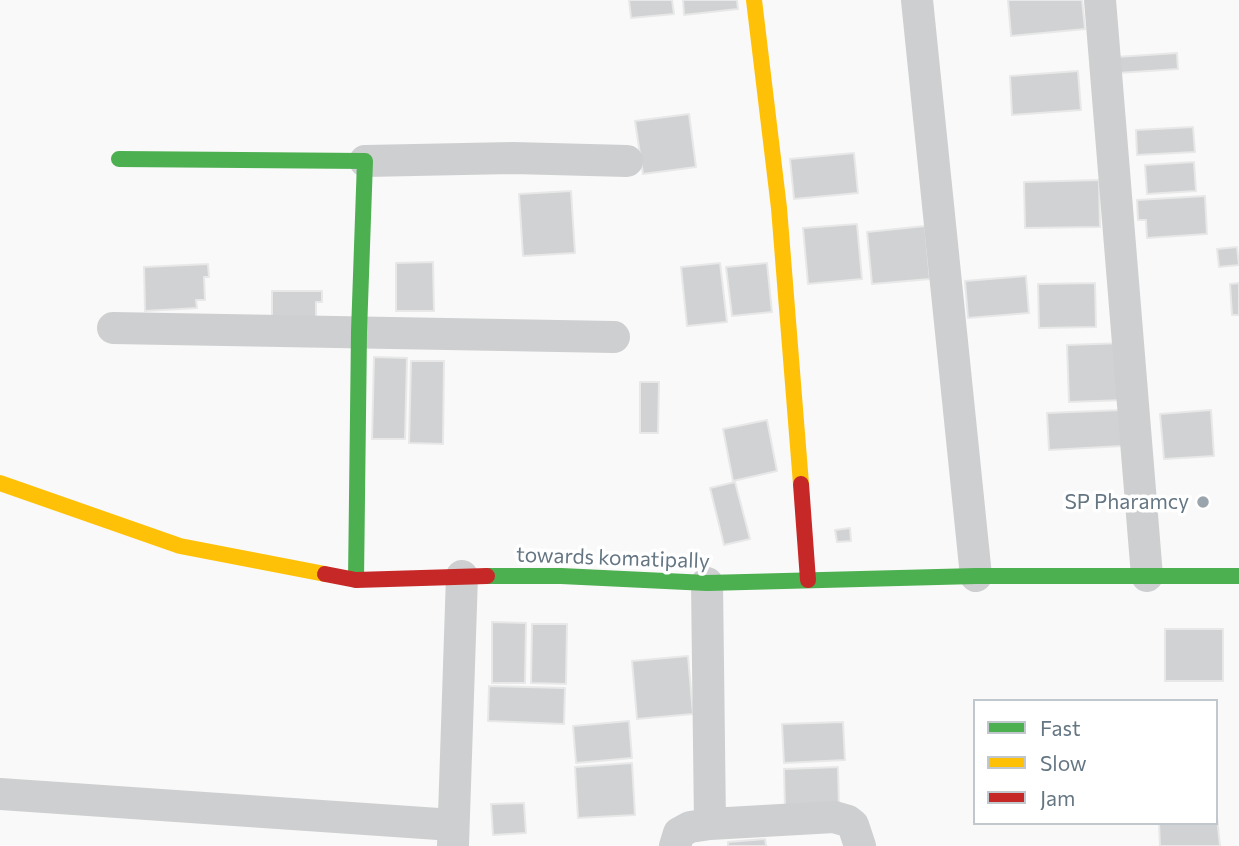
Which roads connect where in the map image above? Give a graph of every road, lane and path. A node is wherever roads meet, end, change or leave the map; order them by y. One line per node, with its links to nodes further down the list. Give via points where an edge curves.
1 (754, 0): 16 (street, via 779,208)
2 (917, 0): 12 (street)
3 (1100, 0): 13 (street)
4 (118, 159): 5 (street)
5 (365, 161): 6 (street); 8 (street)
6 (627, 161)
7 (113, 328): 8 (street)
8 (359, 332): 9 (street); 15 (street)
9 (614, 337)
10 (0, 483): 15 (street, towards komatipally, via 180,546)
11 (462, 576): 15 (street, towards komatipally); 17 (street, towards komatipally); 20 (street)
12 (976, 576): 13 (street, towards komatipally); 16 (street, towards komatipally)
13 (1147, 576): 14 (street, towards komatipally)
14 (1239, 576)
15 (356, 580)
16 (808, 580): 17 (street, towards komatipally)
17 (707, 583): 19 (street)
18 (0, 794): 20 (street)
19 (710, 824): 21 (street, via 679,833); 22 (street, via 834,817 853,825)
20 (453, 836)
21 (675, 846)
22 (860, 846)

